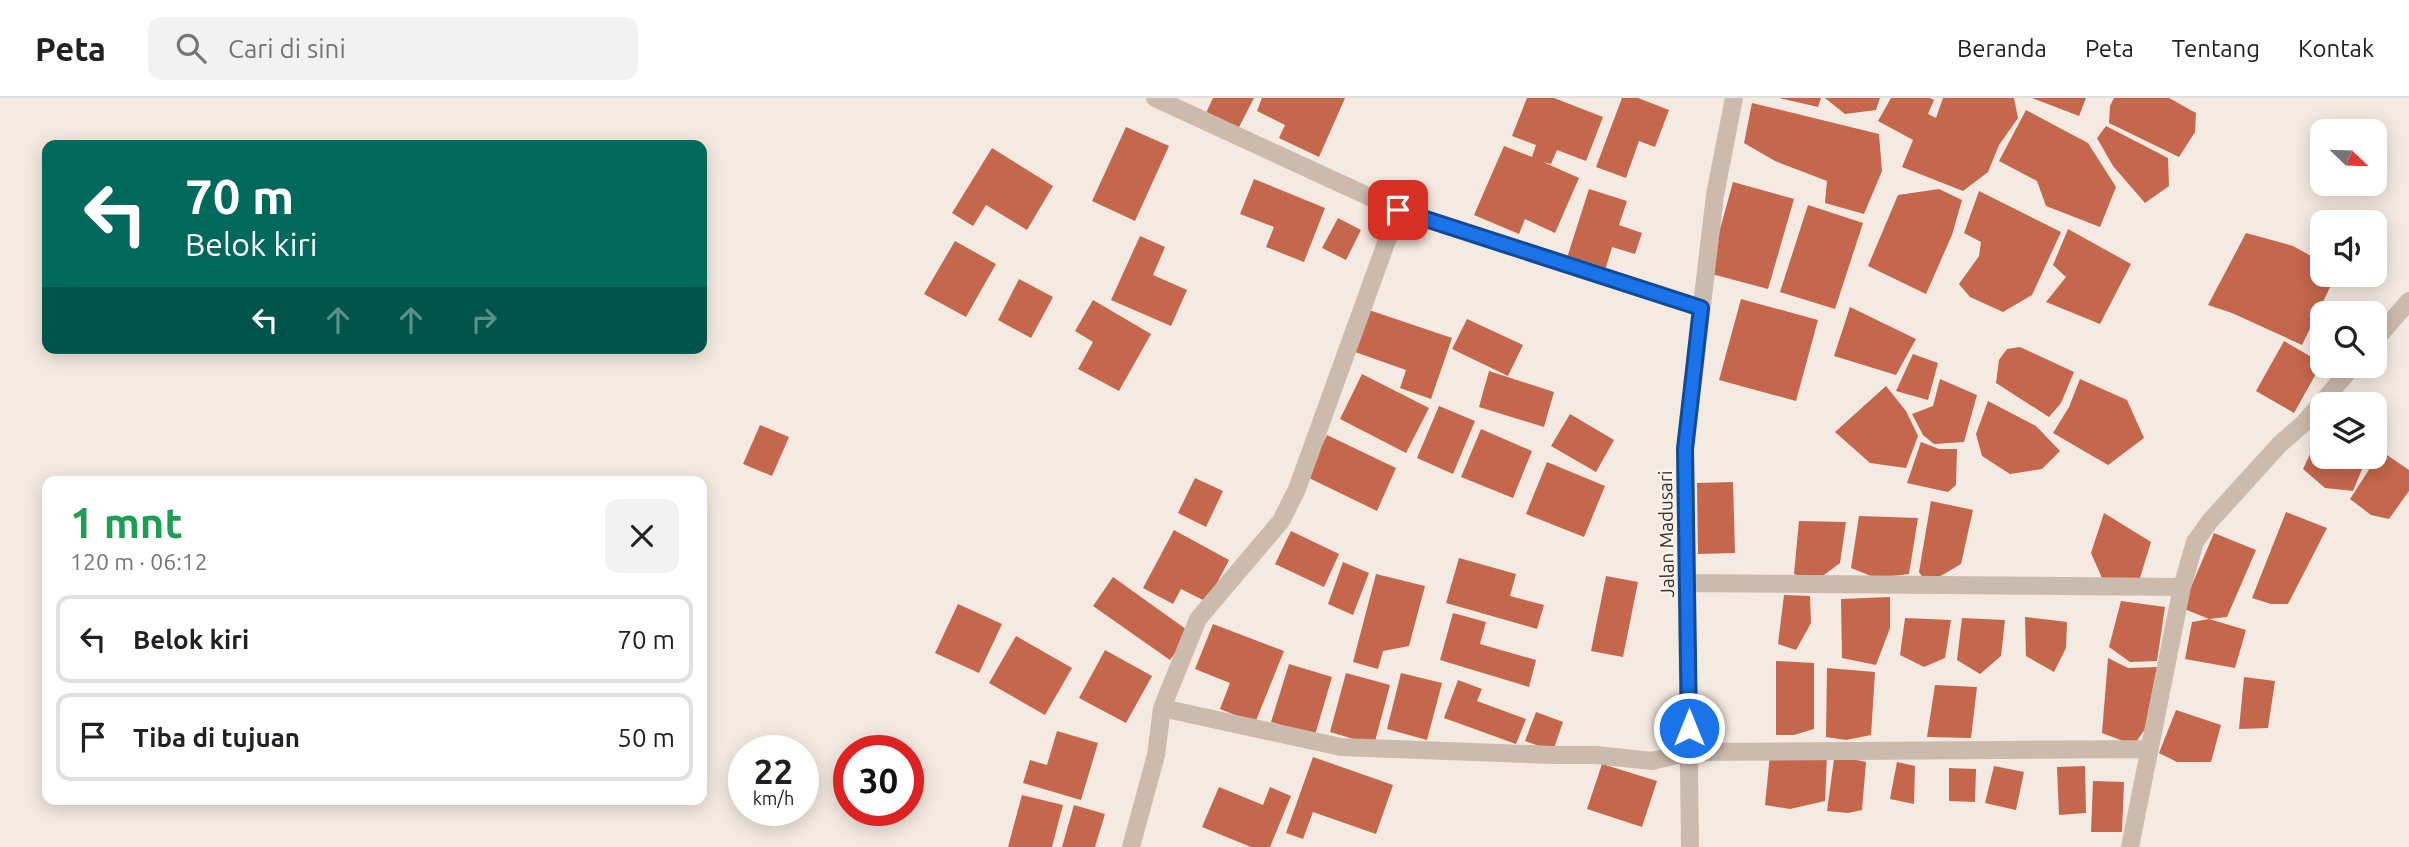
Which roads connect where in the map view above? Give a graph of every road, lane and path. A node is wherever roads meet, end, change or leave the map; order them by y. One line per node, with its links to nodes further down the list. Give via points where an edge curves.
1 (1157, 98): 3 (street)
2 (1734, 98): 5 (street, Jalan Madusari, via 1715,195)
3 (1398, 210): 5 (street); 10 (street, via 1297,489 1281,521 1198,619)
4 (2409, 301): 6 (street)
5 (1701, 308): 8 (street, Jalan Madusari, via 1685,449)
6 (2387, 327)
7 (2343, 378): 9 (street, via 2210,521 2195,542)
8 (1688, 583): 9 (street); 12 (street, Jalan Madusari)
9 (2182, 587): 11 (street)
10 (1162, 708): 12 (street, via 1354,748 1596,755 1652,761); 13 (street, via 1156,755)
11 (2148, 749): 12 (street); 15 (street)
12 (1689, 752): 14 (street, Jalan Madusari)
13 (1132, 847)
14 (1690, 847)
15 (2130, 847)

